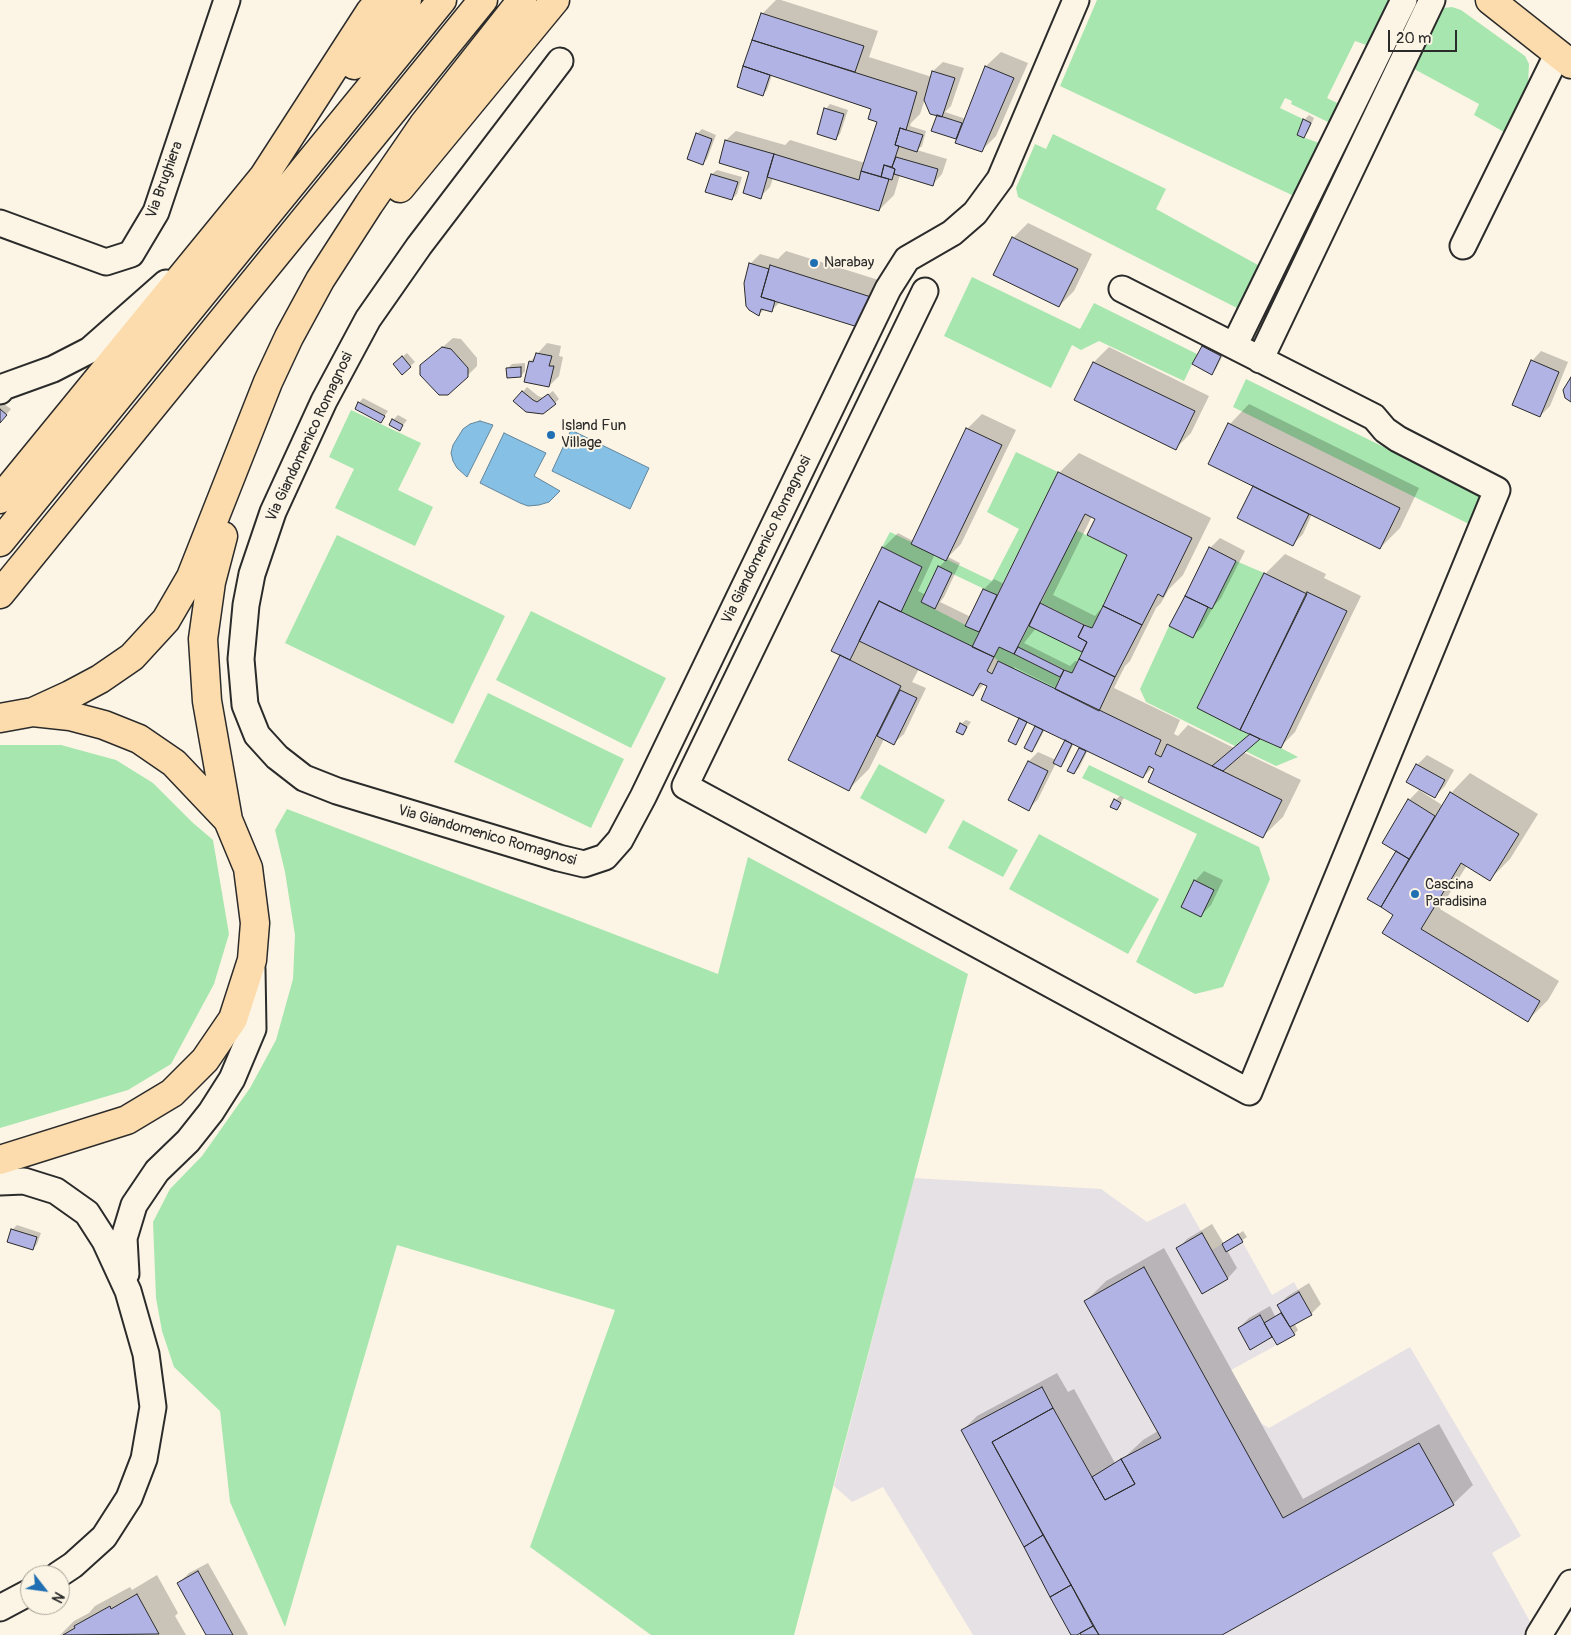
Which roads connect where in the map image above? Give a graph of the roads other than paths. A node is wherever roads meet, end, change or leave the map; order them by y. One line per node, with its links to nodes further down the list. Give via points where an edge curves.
1 (227, 0): 15 (street, Via Brughiera, via 156,212 131,254 106,262)
2 (380, 0): 14 (main road)
3 (407, 0): 14 (main road)
4 (442, 0): 26 (main road)
5 (483, 0): 27 (main road)
6 (522, 0): 18 (main road, via 424,124)
7 (555, 0): 18 (main road, via 363,233)
8 (1076, 0): 13 (street, Via Giandomenico Romagnosi, via 1000,179 964,223 946,238 907,259 888,289 643,797 620,840 605,857 584,864 304,778 277,757 257,735 245,705 241,659 252,574 273,512 324,400 368,319 402,270)
9 (1404, 0): 21 (street)
10 (1432, 0): 22 (street)
11 (1490, 0): 12 (main road)
12 (1564, 59): 16 (street)
13 (560, 61)
14 (264, 176): 17 (main road)
15 (0, 224)
16 (1463, 246)
17 (201, 251): 23 (street, via 90,350); 25 (main road)
18 (320, 280): 24 (main road, via 288,337)
19 (1122, 289): 21 (street)
20 (925, 291): 22 (street, via 685,786 1249,1092 1497,490 1398,439 1374,417)
21 (1234, 346): 22 (street)
22 (1260, 360)
23 (0, 391)
24 (252, 423): 28 (main road, via 191,577 166,620 132,657 70,695); 30 (main road, via 211,582 204,639 207,701)
25 (0, 499)
26 (0, 542)
27 (0, 594)
28 (33, 712): 29 (main road); 30 (main road, via 70,716 139,739 174,763)
29 (0, 718)
30 (228, 820): 31 (main road, via 248,868 255,922)
31 (252, 960): 32 (main road, via 233,1019 205,1060 172,1093 127,1120); 34 (street, via 253,1029 232,1079 211,1112 188,1142 157,1171 134,1206 124,1238)
32 (0, 1160)
33 (0, 1182): 34 (street, via 24,1181 56,1191 87,1213)
34 (128, 1291): 35 (street, via 146,1354 153,1407 144,1459 129,1498 104,1537)
35 (70, 1567)
36 (1571, 1583): 39 (street)
37 (20, 1597): 38 (street)
38 (0, 1608)
39 (1539, 1635)

